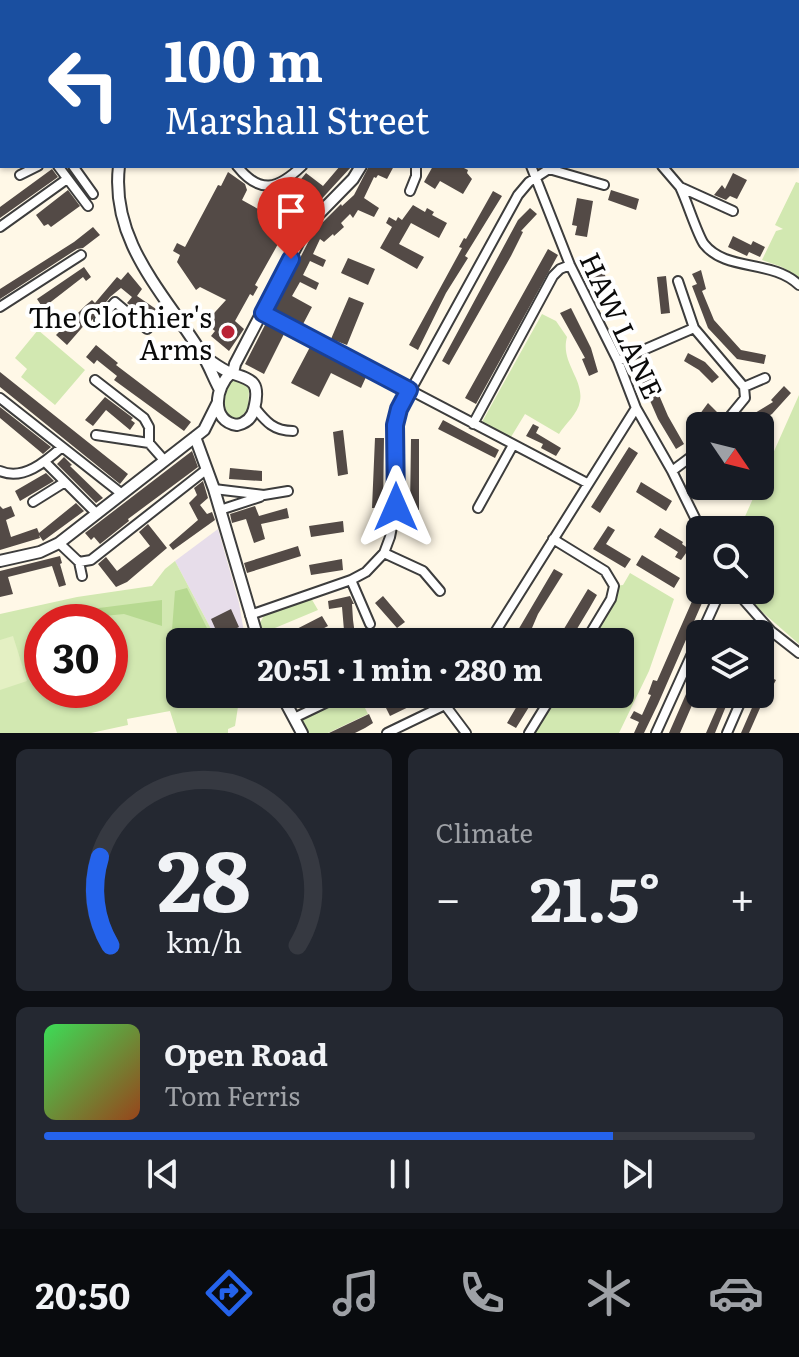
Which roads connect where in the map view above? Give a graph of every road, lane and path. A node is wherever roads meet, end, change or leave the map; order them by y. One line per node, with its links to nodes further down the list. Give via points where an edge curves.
1 (34, 168): 11 (street)
2 (59, 168): 13 (street)
3 (74, 168): 17 (street)
4 (119, 168): 25 (street, via 127,234)
5 (239, 168): 6 (street, via 254,182 270,187)
6 (300, 168)
7 (360, 168): 27 (street, via 307,226)
8 (416, 168): 16 (street)
9 (532, 168): 12 (street, HAW LANE)
10 (664, 168): 15 (street)
11 (20, 175)
12 (536, 177): 14 (street, via 549,169); 22 (street, HAW LANE); 37 (street, via 518,195)
13 (67, 179): 18 (street); 20 (street)
14 (604, 185)
15 (680, 187): 19 (street); 24 (street, via 706,247 728,260 780,271)
16 (410, 191)
17 (93, 194)
18 (88, 206)
19 (733, 211)
20 (0, 227)
21 (81, 255): 26 (street)
22 (570, 265): 31 (street, HAW LANE); 45 (street, via 553,276)
23 (678, 281): 29 (street)
24 (799, 285)
25 (169, 306): 28 (street, via 147,329 115,302); 30 (street)
26 (0, 307)
27 (263, 313): 32 (street); 37 (street)
28 (99, 320)
29 (694, 328): 31 (street); 35 (street)
30 (203, 355): 32 (street); 36 (street)
31 (618, 361): 41 (street, HAW LANE)
32 (232, 373): 36 (street); 40 (street, via 254,384)
33 (765, 378): 35 (street)
34 (95, 380): 49 (street, via 144,418)
35 (744, 387): 42 (street, via 745,398)
36 (219, 388): 39 (street)
37 (409, 390): 45 (street); 71 (street, via 396,417 396,507)
38 (0, 398): 51 (street)
39 (218, 402): 44 (street, via 223,419); 47 (street)
40 (255, 408): 43 (street); 44 (street, via 251,417)
41 (636, 408): 57 (street, HAW LANE); 59 (street)
42 (734, 412)
43 (267, 423): 44 (street); 46 (street)
44 (237, 424): 47 (street)
45 (473, 424): 50 (street)
46 (293, 431)
47 (199, 433): 52 (street); 55 (street)
48 (96, 435): 49 (street)
49 (149, 443): 52 (street)
50 (513, 445): 59 (street); 65 (street)
51 (62, 447): 54 (street); 62 (street)
52 (164, 460): 62 (street)
53 (686, 460): 57 (street)
54 (45, 462): 56 (street, via 18,474); 58 (street)
55 (207, 469): 60 (street); 73 (street, via 91,560)
56 (0, 471)
57 (672, 471): 68 (street, HAW LANE)
58 (65, 482): 64 (street); 67 (street)
59 (587, 483): 69 (street)
60 (214, 489): 63 (street); 66 (street)
61 (288, 491): 63 (street)
62 (122, 494): 67 (street)
63 (264, 495): 66 (street)
64 (33, 502)
65 (478, 508)
66 (220, 510): 78 (street)
67 (97, 514): 70 (street)
68 (694, 516)
69 (553, 539): 82 (street); 83 (street, via 613,580 614,593)
70 (59, 543): 72 (street); 73 (street)
71 (384, 553): 75 (street); 76 (street, via 423,571)
72 (0, 561)
73 (79, 562): 74 (street)
74 (82, 576)
75 (351, 580): 78 (street); 80 (street)
76 (440, 591)
77 (747, 604): 79 (street)
78 (250, 615): 81 (street)
79 (761, 620)
80 (370, 624)
81 (254, 628)
82 (498, 628)
83 (593, 628)
84 (774, 633): 85 (street)
85 (799, 653)
86 (686, 666): 98 (street)
87 (289, 708): 93 (street)
88 (315, 708): 93 (street)
89 (439, 708): 95 (street)
90 (447, 708): 96 (street)
91 (544, 708): 97 (street)
92 (738, 708): 99 (street)
93 (294, 718): 94 (street)
94 (302, 733)
95 (387, 733)
96 (466, 733)
97 (529, 733)
98 (656, 733)
99 (727, 733)

